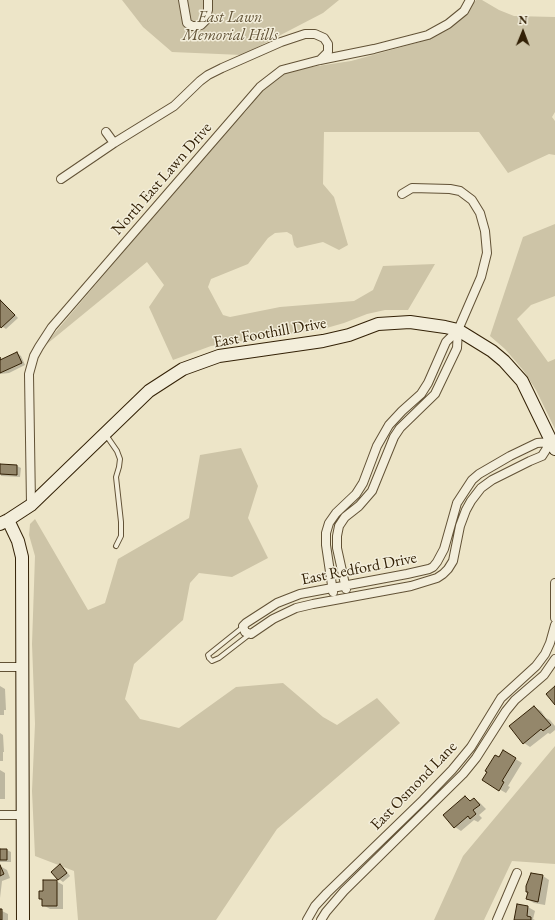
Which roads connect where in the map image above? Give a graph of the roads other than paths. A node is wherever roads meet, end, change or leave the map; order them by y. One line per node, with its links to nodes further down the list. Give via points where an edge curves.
1 (183, 0): 2 (street, via 187,23 192,26 201,25 205,21)
2 (208, 0)
3 (470, 0): 4 (street, North East Lawn Drive, via 464,11 428,35)
4 (320, 60): 6 (street, via 328,52 328,44 324,38 316,34 305,34 281,42 208,75 174,106); 12 (street, North East Lawn Drive, via 282,70 260,87 52,327 39,347 29,374)
5 (106, 132): 6 (street)
6 (114, 143): 7 (street)
7 (60, 179)
8 (402, 194): 9 (street, via 412,188 460,191 472,200 480,213 487,252 481,277)
9 (458, 330): 10 (street, East Foothill Drive, via 410,322 378,324 350,335 323,341 219,356 183,369 149,391); 11 (street, via 492,351 522,381); 16 (street, via 457,348 435,394 400,428 372,491 340,526 337,548); 17 (street, via 446,342 425,389 389,425 377,446 360,488 329,523 326,545)
10 (105, 433): 12 (street, East Foothill Drive); 14 (lane, via 120,459 116,477 122,522 121,536)
11 (553, 446): 16 (street, East Redford Drive, via 537,443 472,480 457,503 446,544 433,567); 18 (street, East Redford Drive, via 542,456 481,488 466,510 453,561 443,574 411,586)
12 (31, 505): 13 (street, East Foothill Drive)
13 (4, 522): 26 (street, via 18,541 22,558)
14 (116, 546)
15 (555, 583): 20 (street)
16 (345, 585): 17 (street, East Redford Drive); 18 (street)
17 (333, 588): 19 (street); 22 (street, East Redford Drive, via 300,594 277,603)
18 (348, 597): 19 (street, East Redford Drive)
19 (335, 599): 23 (street, East Redford Drive, via 296,608)
20 (555, 618)
21 (555, 625): 27 (street, East Osmond Lane, via 545,654 536,666 501,698)
22 (243, 626): 23 (street, via 245,632); 23 (lane, via 208,655 209,658 212,661 219,658)
23 (251, 634)
24 (555, 659): 28 (street, East Osmond Lane, via 544,675 506,711)
25 (0, 667): 26 (street)
26 (22, 667): 30 (street)
27 (489, 717): 28 (street); 33 (street, East Osmond Lane, via 471,747 452,770 327,893)
28 (498, 724): 34 (street, East Osmond Lane, via 463,774 344,892)
29 (0, 815): 30 (street)
30 (24, 815): 32 (street)
31 (517, 873): 35 (street)
32 (23, 920)
33 (307, 920)
34 (321, 920)
35 (497, 920)

